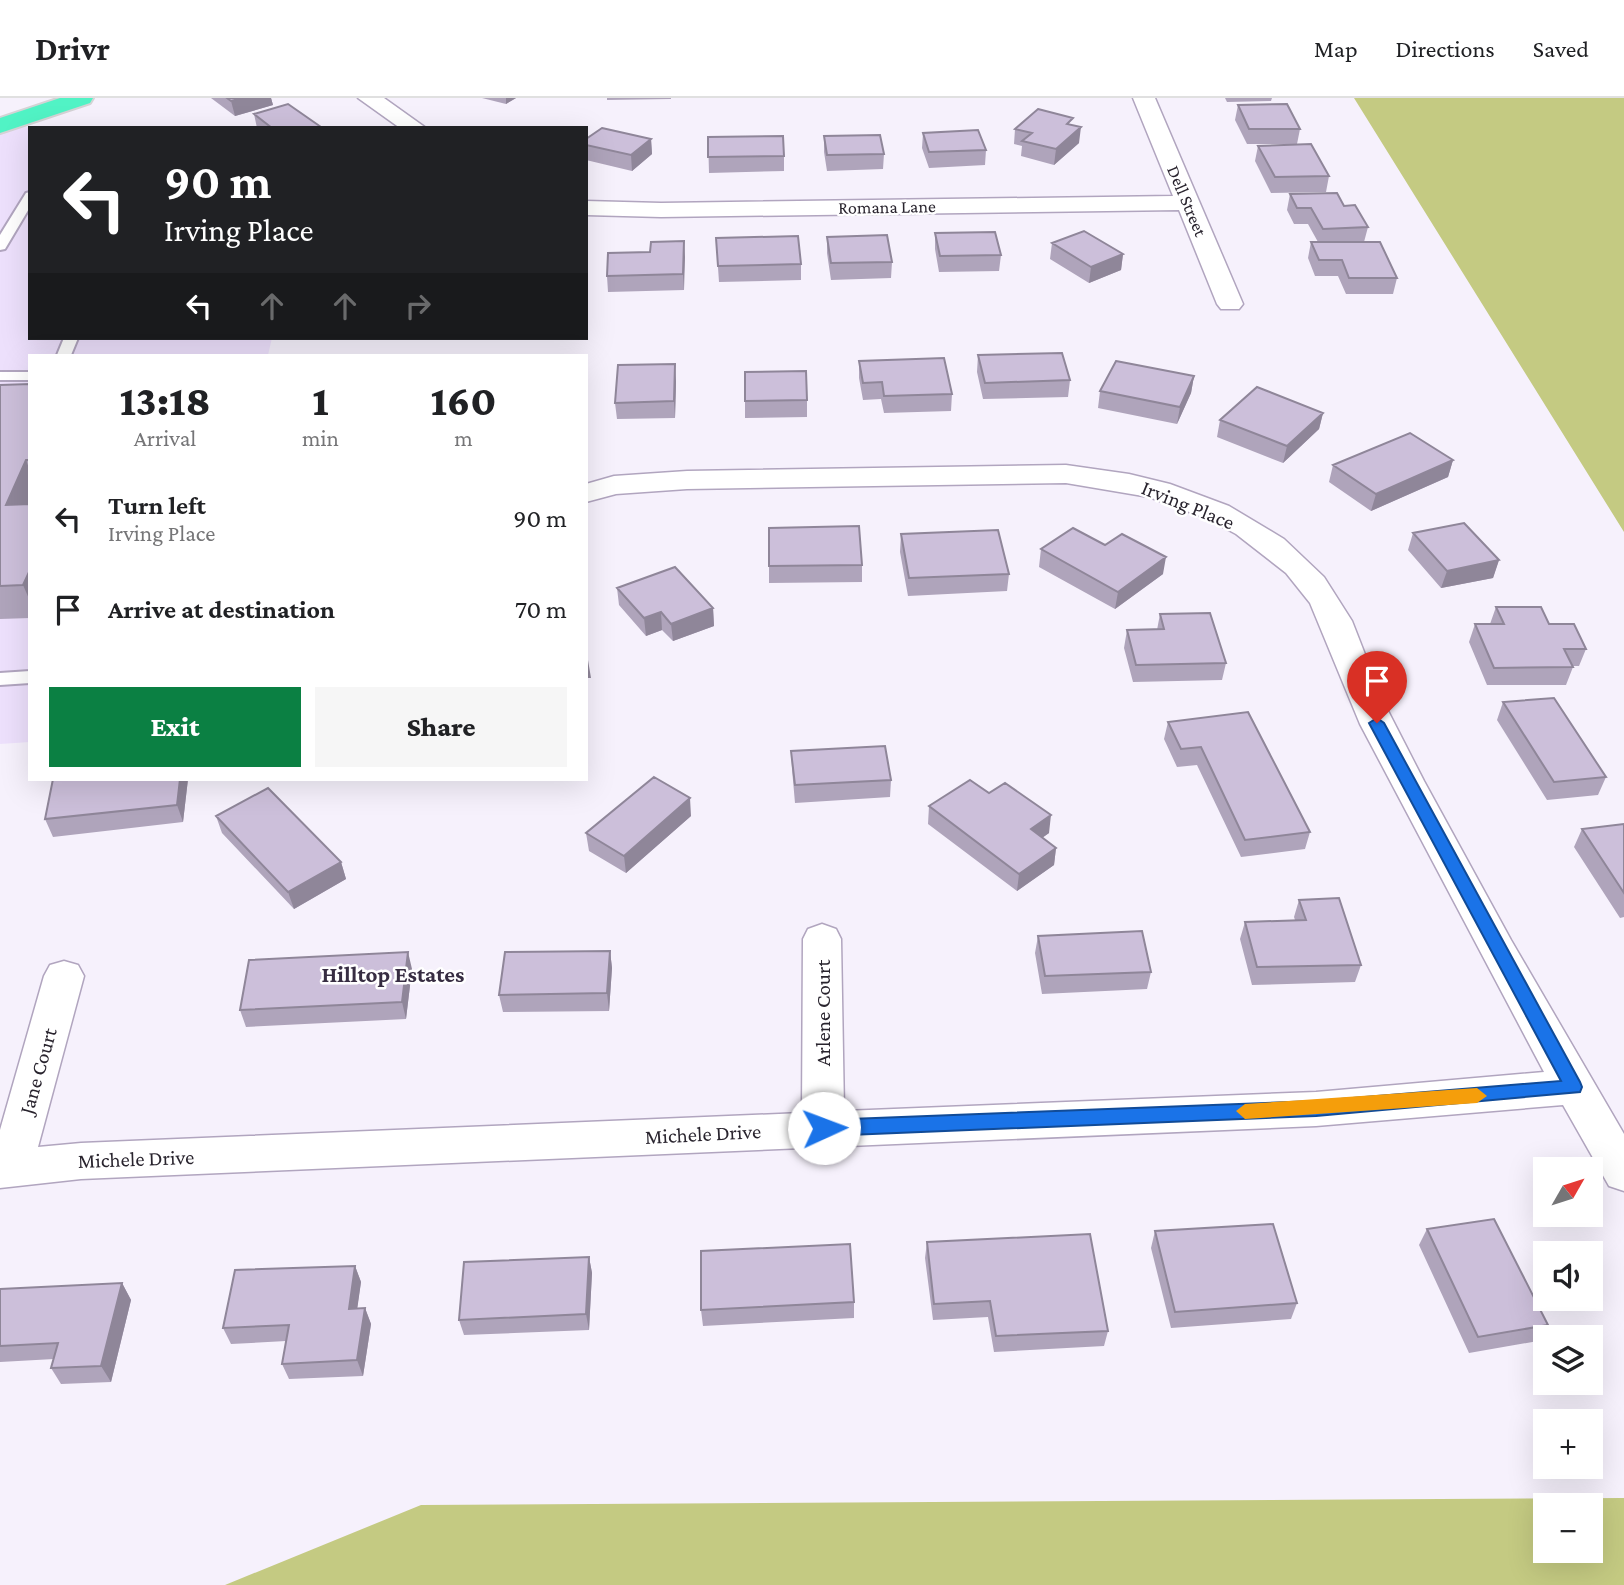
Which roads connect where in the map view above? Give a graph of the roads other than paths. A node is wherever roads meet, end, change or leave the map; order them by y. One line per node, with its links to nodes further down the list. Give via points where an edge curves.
1 (82, 98): 4 (highway)
2 (369, 98): 5 (street)
3 (1144, 98): 7 (street, Dell Street)
4 (0, 126)
5 (412, 126)
6 (28, 200): 9 (lane)
7 (1188, 203): 8 (street, Romana Lane, via 661,211); 10 (street, Dell Street)
8 (588, 208)
9 (0, 246)
10 (1230, 304)
11 (0, 376): 12 (lane)
12 (28, 376)
13 (588, 492): 18 (street, Irving Place, via 614,485 687,480 1066,474 1157,488 1248,529 1297,566 1320,589 1335,614 1369,709)
14 (28, 677): 15 (lane)
15 (0, 679)
16 (822, 939): 19 (street, Arlene Court)
17 (64, 976): 20 (street, Jane Court)
18 (1573, 1087): 19 (street, Michele Drive, via 1316,1109); 21 (street, Irving Place)
19 (824, 1128): 20 (street, Michele Drive)
20 (5, 1168)
21 (1624, 1173)

